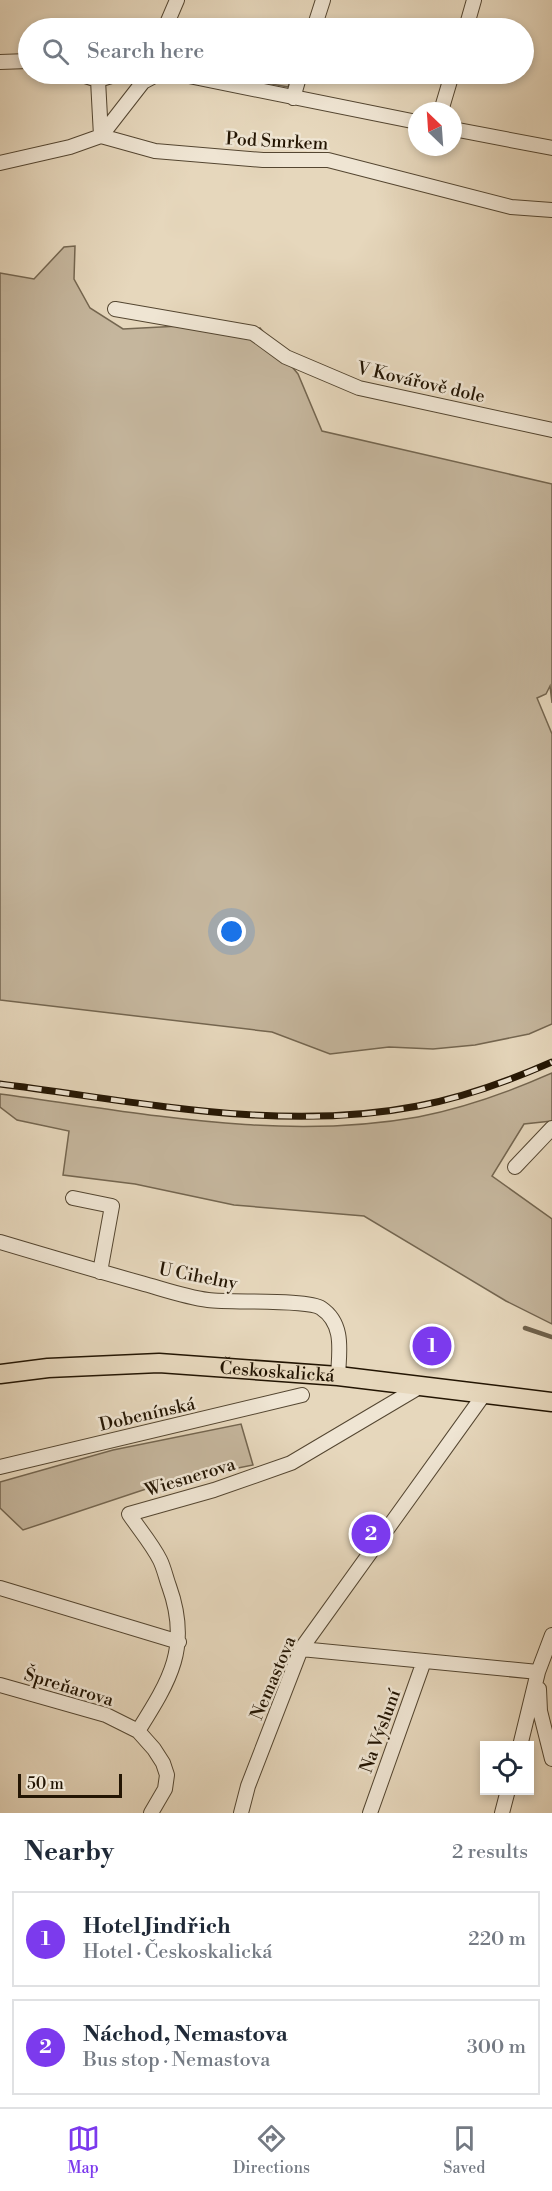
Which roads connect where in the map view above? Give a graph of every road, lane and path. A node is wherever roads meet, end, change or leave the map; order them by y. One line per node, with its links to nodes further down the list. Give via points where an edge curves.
1 (177, 0): 4 (street)
2 (323, 0): 5 (street)
3 (474, 0): 6 (street)
4 (169, 18)
5 (317, 18)
6 (469, 18)
7 (18, 61): 8 (street)
8 (0, 62)
9 (98, 84): 18 (street)
10 (141, 84): 18 (street)
11 (226, 84): 14 (street)
12 (297, 84): 14 (street)
13 (449, 84): 15 (street)
14 (293, 98): 16 (street)
15 (444, 102)
16 (408, 120)
17 (462, 131): 19 (street)
18 (101, 136): 20 (street); 21 (street, Pod Smrkem, via 155,151 263,160 328,160 511,207)
19 (552, 148)
20 (0, 163)
21 (552, 210)
22 (115, 309): 23 (street, V Kovářově dole, via 253,333 286,357 359,388)
23 (552, 430)
24 (552, 1128): 25 (street)
25 (515, 1167)
26 (73, 1198): 28 (street, via 112,1206)
27 (0, 1242): 28 (street, U Cihelny)
28 (100, 1272): 30 (street, U Cihelny, via 205,1300 320,1307 339,1334)
29 (0, 1374): 30 (main road, Českoskalická, via 159,1364)
30 (338, 1376): 31 (main road, Českoskalická)
31 (421, 1386): 32 (main road, Českoskalická); 38 (street, Wiesnerova, via 291,1463 129,1514 160,1560 176,1604)
32 (485, 1393): 34 (main road, Českoskalická); 39 (street, Nemastova)
33 (302, 1395): 35 (street, Dobenínská)
34 (552, 1402)
35 (0, 1467)
36 (0, 1588): 38 (street)
37 (552, 1635): 41 (street)
38 (179, 1642): 43 (street, via 163,1692)
39 (302, 1649): 40 (street); 48 (street, Nemastova)
40 (424, 1661): 41 (street); 49 (street, Na Výsluní)
41 (538, 1672): 44 (street); 45 (street, via 540,1712)
42 (0, 1685): 43 (street, Špreňarova, via 106,1715)
43 (138, 1731): 47 (street, Špreňarova, via 154,1749 167,1775 165,1789)
44 (520, 1741)
45 (552, 1759)
46 (507, 1795): 50 (street)
47 (151, 1813)
48 (241, 1813)
49 (370, 1813)
50 (502, 1813)

